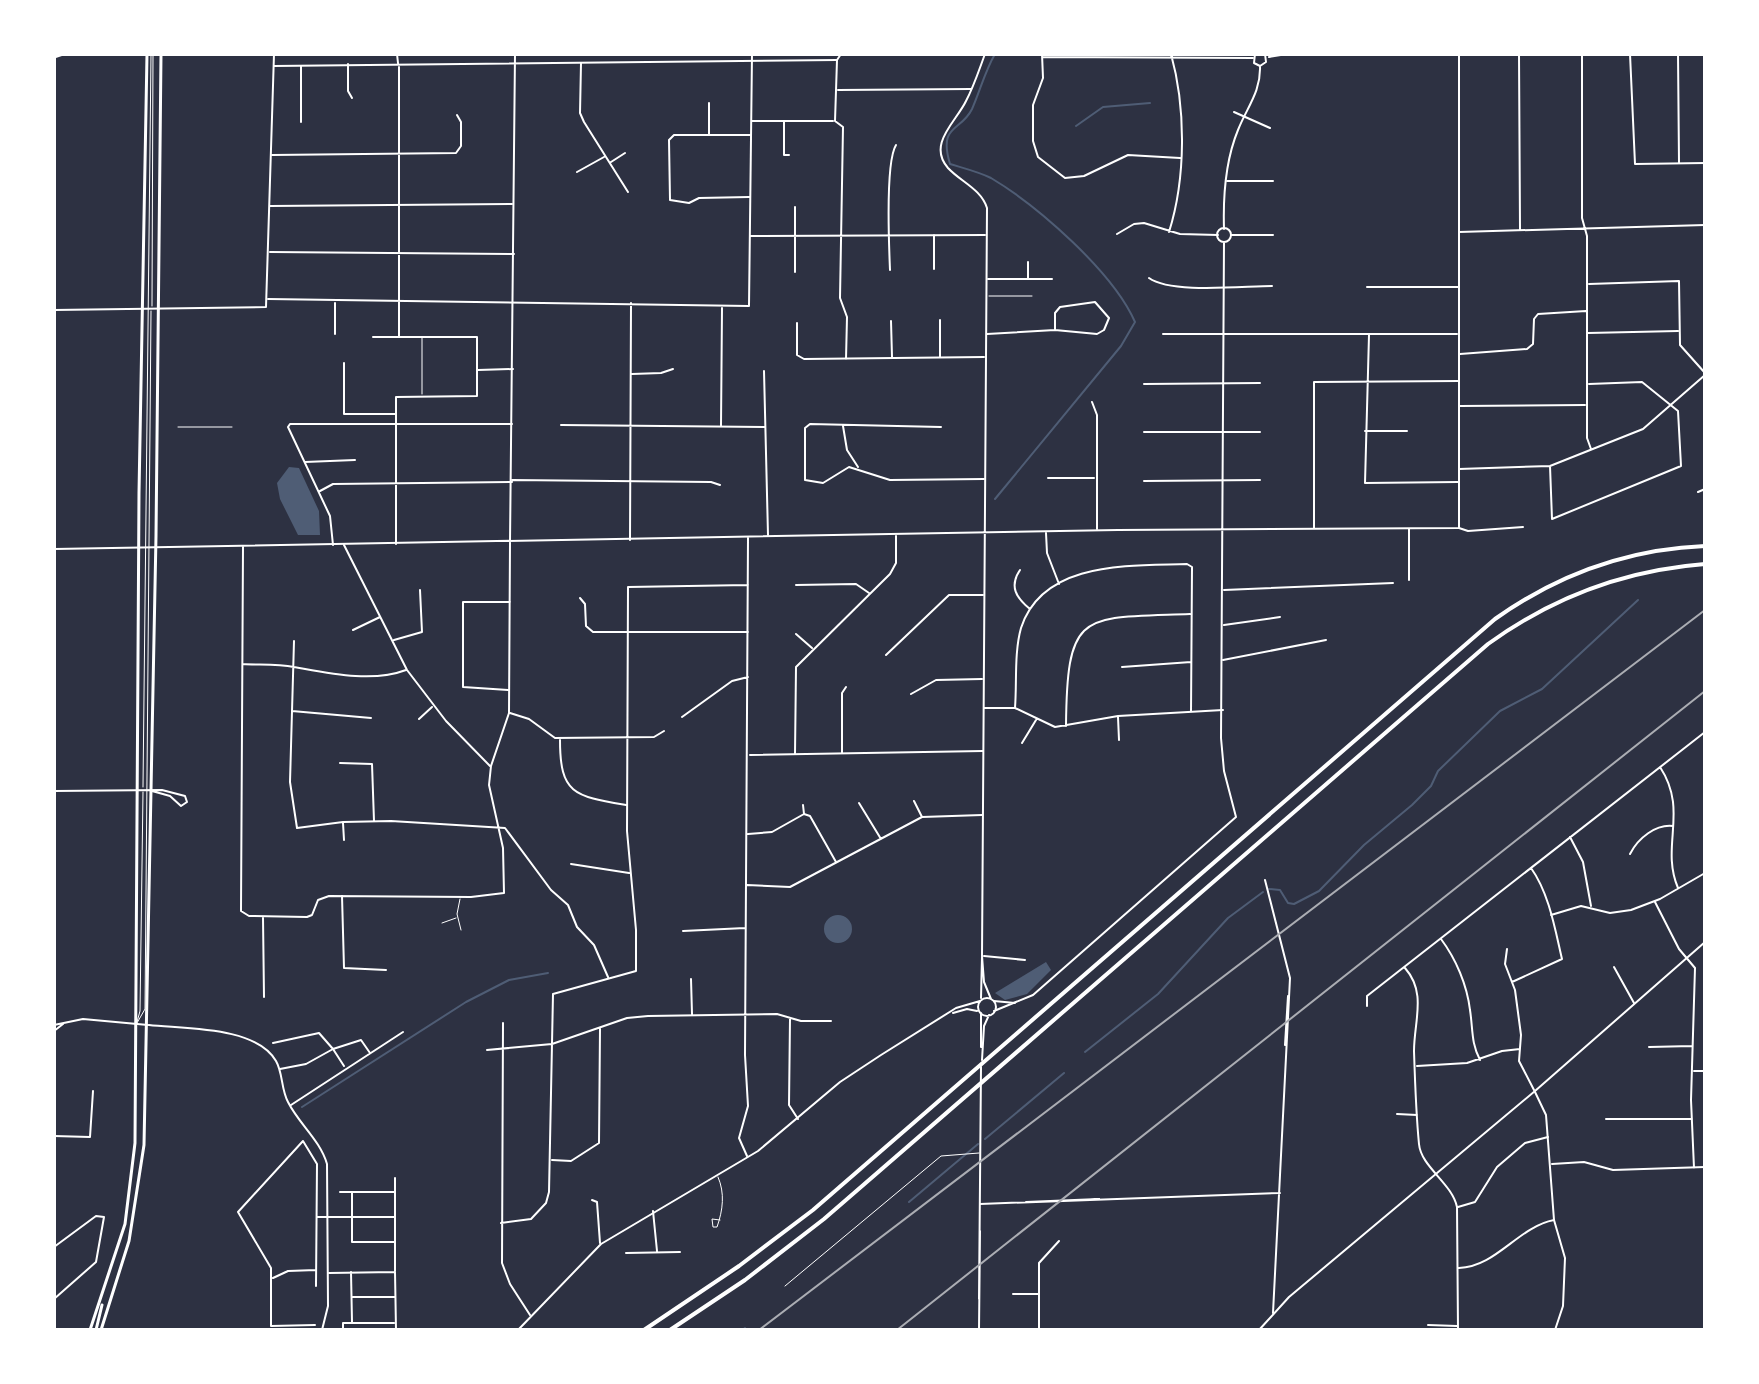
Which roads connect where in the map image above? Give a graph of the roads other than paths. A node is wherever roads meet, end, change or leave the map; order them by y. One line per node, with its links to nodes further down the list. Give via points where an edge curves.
1 (63, 54): 21 (main road)
2 (150, 54): 106 (main road); 108 (lane)
3 (161, 54): 109 (main road)
4 (274, 54): 30 (street)
5 (397, 54): 28 (street)
6 (515, 54): 26 (street)
7 (752, 54): 24 (street)
8 (796, 54): 22 (street)
9 (841, 54): 23 (street)
10 (985, 54): 32 (street)
11 (1287, 54): 20 (street)
12 (1459, 54): 70 (street)
13 (1519, 54): 68 (street)
14 (1582, 54): 67 (street)
15 (1630, 54): 54 (street, via 1635,164)
16 (1678, 54): 54 (street)
17 (1172, 55): 18 (street); 19 (street); 52 (street, via 1180,97)
18 (1042, 56): 52 (street, via 1033,141 1038,157 1065,178 1084,176 1128,155)
19 (1254, 56): 31 (street)
20 (1266, 56): 31 (street)
21 (54, 57)
22 (796, 60): 23 (street); 24 (street)
23 (837, 60): 33 (street)
24 (752, 61): 25 (street); 42 (street)
25 (581, 62): 26 (street); 51 (street, via 580,113)
26 (515, 63): 28 (street); 61 (street)
27 (348, 64): 28 (street); 29 (street); 34 (street)
28 (398, 64): 47 (street)
29 (301, 65): 30 (street); 41 (street)
30 (274, 66): 49 (street)
31 (1260, 66): 38 (street)
32 (972, 89): 33 (street); 76 (street, via 944,136 940,153 948,168 985,202)
33 (837, 90): 40 (street)
34 (352, 98)
35 (709, 103): 45 (street)
36 (1234, 112): 38 (street)
37 (457, 115): 47 (street, via 459,151)
38 (1245, 117): 43 (street); 57 (street)
39 (784, 121): 40 (street); 42 (street); 50 (street, via 784,155)
40 (835, 121): 73 (street, via 843,127)
41 (301, 122)
42 (751, 122): 44 (street)
43 (1270, 128)
44 (750, 135): 45 (street); 60 (street)
45 (709, 136): 60 (street, via 670,137 670,200)
46 (896, 145): 74 (street)
47 (399, 153): 49 (street); 62 (street)
48 (625, 153): 53 (street)
49 (272, 155): 63 (street)
50 (789, 155)
51 (604, 156): 53 (street); 56 (street)
52 (1180, 158): 69 (street)
53 (610, 162): 59 (street)
54 (1679, 163): 55 (street)
55 (1705, 163)
56 (577, 172)
57 (1227, 181): 58 (street); 66 (street)
58 (1273, 181)
59 (628, 192)
60 (750, 197): 80 (street)
61 (514, 204): 62 (street); 84 (street)
62 (399, 205): 63 (street); 83 (street)
63 (269, 206): 82 (street)
64 (795, 207): 72 (street)
65 (1705, 225): 67 (street)
66 (1224, 229): 77 (street); 78 (street)
67 (1584, 229): 68 (street); 93 (street)
68 (1520, 231): 70 (street)
69 (1169, 232): 71 (street, via 1144,223); 77 (street)
70 (1459, 232): 97 (street)
71 (1117, 234)
72 (795, 235): 73 (street); 80 (street); 88 (street)
73 (839, 235): 74 (street); 130 (street)
74 (889, 235): 75 (street); 87 (street)
75 (934, 235): 76 (street); 86 (street)
76 (987, 235): 90 (street)
77 (1218, 235): 81 (street)
78 (1231, 235): 79 (street); 81 (street)
79 (1273, 235)
80 (750, 236): 105 (street, via 749,306)
81 (1224, 242): 94 (street)
82 (268, 252): 83 (street); 100 (street)
83 (398, 253): 84 (street); 102 (street)
84 (514, 254): 104 (street)
85 (1028, 262): 91 (street)
86 (934, 269)
87 (890, 270)
88 (795, 272)
89 (1149, 278): 94 (street, via 1156,284)
90 (986, 279): 91 (street); 98 (street)
91 (1028, 279): 92 (street)
92 (1052, 279)
93 (1588, 284): 110 (street); 115 (street, via 1676,282)
94 (1225, 286): 95 (street); 121 (street)
95 (1272, 286)
96 (1367, 287): 97 (street)
97 (1459, 287): 120 (street)
98 (986, 296): 99 (lane); 118 (street)
99 (1032, 296)
100 (268, 299): 101 (street); 109 (street, via 266,307)
101 (335, 300): 102 (street); 117 (street)
102 (399, 301): 104 (street); 124 (street)
103 (631, 303): 104 (street); 105 (street); 136 (street)
104 (513, 304): 132 (street)
105 (722, 306): 157 (street)
106 (143, 309): 107 (street); 108 (street); 203 (main road)
107 (54, 310)
108 (150, 310): 109 (street); 204 (lane); 204 (lane)
109 (158, 310): 205 (main road)
110 (1587, 311): 116 (street); 126 (street, via 1536,315 1531,347)
111 (940, 320): 129 (street)
112 (891, 321): 128 (street)
113 (797, 323): 130 (street, via 799,356)
114 (1055, 330): 114 (street, via 1057,309 1095,302 1109,318 1097,334); 118 (street)
115 (1679, 331): 116 (street); 137 (street, via 1680,347)
116 (1588, 333): 143 (street)
117 (335, 334)
118 (986, 334): 127 (street)
119 (1163, 334): 121 (street)
120 (1460, 334): 122 (street); 126 (street)
121 (1222, 335): 122 (street); 140 (street)
122 (1369, 335): 138 (street)
123 (373, 337): 124 (street)
124 (399, 337): 125 (street)
125 (422, 338): 134 (street, via 477,337); 144 (lane)
126 (1460, 354): 139 (street)
127 (986, 357): 129 (street); 174 (street)
128 (892, 358): 129 (street); 130 (street)
129 (940, 358)
130 (846, 359)
131 (344, 363): 149 (street, via 344,414)
132 (513, 369): 134 (street); 150 (street)
133 (673, 369): 136 (street)
134 (477, 370): 144 (street, via 477,396)
135 (764, 371): 158 (street)
136 (631, 374): 153 (street)
137 (1705, 374): 148 (street)
138 (1369, 381): 139 (street); 160 (street); 186 (street, via 1314,382)
139 (1460, 381): 147 (street)
140 (1222, 383): 141 (street); 142 (street); 163 (street)
141 (1260, 383)
142 (1144, 384)
143 (1587, 384): 146 (street); 148 (street, via 1642,382)
144 (422, 396): 149 (street, via 396,397)
145 (1092, 402): 172 (street, via 1097,415)
146 (1586, 405): 147 (street); 165 (street)
147 (1460, 406): 170 (street)
148 (1669, 407): 165 (street, via 1643,429); 168 (street, via 1681,417 1678,468 1552,519)
149 (396, 414): 152 (street)
150 (512, 424): 152 (street); 176 (street)
151 (561, 425): 153 (street)
152 (396, 426): 167 (street, via 288,427); 180 (street)
153 (631, 426): 157 (street); 173 (street)
154 (843, 426): 159 (street); 169 (street, via 847,450); 169 (street, via 805,428 806,481 823,483 840,470)
155 (178, 427): 156 (lane)
156 (232, 427)
157 (721, 427): 158 (street)
158 (765, 427): 194 (street)
159 (941, 427)
160 (1365, 431): 161 (street); 179 (street, via 1365,483)
161 (1407, 431)
162 (1144, 432): 163 (street)
163 (1222, 432): 164 (street); 178 (street)
164 (1260, 432)
165 (1591, 449): 168 (street)
166 (355, 460): 167 (street)
167 (304, 462): 183 (street)
168 (1550, 466): 170 (street)
169 (858, 468): 174 (street, via 890,480)
170 (1459, 469): 179 (street)
171 (1048, 478): 172 (street)
172 (1097, 478): 190 (street)
173 (630, 479): 176 (street); 181 (street); 196 (street)
174 (984, 479): 191 (street)
175 (1260, 480): 178 (street)
176 (512, 481): 180 (street); 197 (street)
177 (1144, 481): 178 (street)
178 (1222, 481): 189 (street)
179 (1459, 482): 188 (street)
180 (396, 485): 183 (street, via 333,484); 198 (street)
181 (720, 485)
182 (1705, 489): 184 (street)
183 (319, 491): 199 (street, via 330,516)
184 (1698, 492)
185 (1523, 527): 188 (street)
186 (1314, 528): 187 (street); 189 (street)
187 (1409, 528): 188 (street); 209 (street)
188 (1459, 528)
189 (1222, 529): 190 (street); 215 (street)
190 (1097, 530): 192 (street)
191 (985, 533): 192 (street); 193 (street); 217 (street)
192 (1046, 533): 213 (street)
193 (896, 534): 194 (street); 216 (street, via 896,563)
194 (768, 536): 195 (street)
195 (748, 537): 196 (street); 211 (street)
196 (630, 540): 197 (street)
197 (510, 543): 198 (street); 219 (street)
198 (396, 544): 200 (street)
199 (333, 545): 200 (street); 202 (street)
200 (344, 545): 222 (street)
201 (1705, 546): 427 (highway, via 1648,552 1599,565 1548,586 1495,619 797,1223)
202 (243, 547): 205 (street); 236 (street)
203 (140, 548): 204 (street); 206 (street); 272 (main road)
204 (148, 548): 205 (street); 272 (lane); 272 (lane)
205 (156, 548): 272 (main road)
206 (54, 549)
207 (1705, 564): 428 (highway, via 1650,571 1592,588 1497,638 796,1241)
208 (1020, 570): 220 (street, via 1015,593)
209 (1409, 580)
210 (1393, 583): 215 (street)
211 (748, 585): 226 (street, via 628,587); 227 (street)
212 (796, 585): 216 (street, via 856,584)
213 (1059, 585): 220 (street); 221 (street, via 1101,567 1187,564 1192,567)
214 (420, 590): 231 (street, via 422,632)
215 (1224, 590): 224 (street)
216 (870, 594): 232 (street)
217 (985, 595): 233 (street, via 949,595); 241 (street)
218 (580, 598): 226 (street, via 588,629)
219 (511, 602): 243 (street); 243 (street, via 463,602 464,688)
220 (1031, 609): 246 (street, via 1020,636)
221 (1191, 614): 235 (street); 257 (street, via 1105,619 1085,629 1068,660)
222 (381, 617): 225 (street); 231 (street)
223 (1280, 617): 224 (street)
224 (1224, 625): 234 (street)
225 (353, 630)
226 (628, 632): 227 (street); 260 (street)
227 (748, 632): 240 (street)
228 (796, 634): 232 (street)
229 (1326, 640): 234 (street)
230 (294, 641): 237 (street)
231 (393, 641): 239 (street)
232 (813, 649): 266 (street, via 796,667)
233 (886, 655)
234 (1223, 660): 248 (street)
235 (1191, 662): 238 (street); 250 (street)
236 (243, 664): 237 (street); 302 (street, via 241,911)
237 (292, 667): 239 (street, via 349,674); 249 (street)
238 (1122, 667)
239 (407, 670): 245 (street)
240 (748, 677): 253 (street, via 732,681); 267 (street)
241 (983, 679): 244 (street, via 936,680); 247 (street)
242 (846, 687): 265 (street)
243 (509, 690): 251 (street)
244 (911, 694)
245 (433, 706): 255 (street); 269 (street)
246 (1015, 708): 247 (street); 256 (street)
247 (983, 709): 264 (street)
248 (1223, 710): 250 (street); 323 (street, via 1222,758 1236,817 1033,995)
249 (291, 711): 254 (street); 281 (street, via 290,782 297,828)
250 (1191, 712): 252 (street)
251 (509, 713): 261 (street); 269 (street)
252 (1118, 716): 257 (street); 262 (street)
253 (682, 717)
254 (371, 718)
255 (419, 719)
256 (1036, 719): 257 (street); 263 (street)
257 (1066, 727)
258 (664, 731): 260 (street, via 654,737)
259 (1705, 732): 270 (street)
260 (627, 737): 261 (street); 275 (street)
261 (560, 738): 275 (street, via 561,776 568,786)
262 (1119, 740)
263 (1022, 743)
264 (983, 751): 265 (street); 278 (street)
265 (842, 753): 266 (street)
266 (795, 754): 267 (street)
267 (749, 755): 284 (street)
268 (340, 763): 280 (street, via 372,764)
269 (491, 766): 282 (street)
270 (1660, 767): 283 (street, via 1673,790); 285 (street)
271 (54, 791): 272 (street)
272 (145, 791): 272 (street, via 170,796 181,806 187,802 171,791); 336 (main road); 336 (lane, via 145,1013); 338 (main road)
273 (914, 801): 279 (street)
274 (859, 803): 286 (street)
275 (628, 805): 292 (street)
276 (803, 805): 277 (street)
277 (804, 814): 284 (street, via 772,832); 289 (street)
278 (983, 815): 279 (street); 311 (street)
279 (922, 817): 286 (street)
280 (374, 821): 281 (street); 282 (street)
281 (343, 822): 287 (street)
282 (497, 825): 298 (street, via 504,893); 317 (street, via 568,905)
283 (1674, 827): 288 (street, via 1658,828); 296 (street, via 1673,873)
284 (747, 834): 295 (street)
285 (1569, 836): 291 (street); 300 (street, via 1583,862)
286 (881, 839): 289 (street)
287 (344, 840)
288 (1630, 854)
289 (837, 863): 295 (street, via 790,887)
290 (571, 864): 292 (street)
291 (1531, 867): 301 (street); 308 (street)
292 (631, 873): 317 (street, via 636,971)
293 (1705, 873): 296 (street)
294 (1265, 880): 380 (street, via 1285,950 1289,992)
295 (746, 885): 305 (street)
296 (1679, 889): 299 (street)
297 (342, 896): 298 (street); 302 (street, via 321,898 310,917); 316 (street, via 344,966 349,971)
298 (460, 896): 303 (lane)
299 (1655, 902): 300 (street, via 1610,913); 312 (street)
300 (1591, 907): 301 (street)
301 (1551, 915): 319 (street, via 1562,959)
302 (263, 917): 320 (street)
303 (458, 917): 304 (lane); 306 (lane)
304 (442, 923)
305 (746, 928): 307 (street); 328 (street)
306 (461, 930)
307 (683, 931)
308 (1440, 938): 314 (street); 352 (street, via 1469,999 1472,1041)
309 (1705, 942): 312 (street)
310 (1507, 949): 319 (street, via 1505,964)
311 (982, 956): 313 (street); 321 (street); 322 (street)
312 (1687, 958): 324 (street); 344 (street, via 1696,980)
313 (1025, 960)
314 (1404, 967): 325 (street, via 1367,996); 353 (street, via 1419,999)
315 (1614, 967): 324 (street)
316 (386, 970)
317 (608, 978): 343 (street, via 553,994)
318 (691, 979): 330 (street)
319 (1512, 982): 348 (street)
320 (264, 997)
321 (992, 1000): 322 (street); 323 (street); 326 (street)
322 (980, 1001): 327 (street); 329 (street)
323 (1016, 1003): 326 (street)
324 (1634, 1004): 359 (street)
325 (1367, 1006)
326 (994, 1011): 331 (street)
327 (980, 1012): 329 (street); 331 (street); 350 (street)
328 (746, 1014): 330 (street); 332 (street); 369 (street, via 748,1106 739,1138)
329 (951, 1014): 363 (street, via 840,1082)
330 (692, 1015): 339 (street, via 627,1018)
331 (989, 1015): 350 (street)
332 (790, 1018): 333 (street); 363 (street, via 789,1105)
333 (831, 1021)
334 (503, 1023): 346 (street)
335 (64, 1024): 336 (street, via 83,1019); 337 (street); 340 (street)
336 (135, 1024): 338 (street); 412 (main road, via 132,1183)
337 (54, 1025)
338 (148, 1025): 355 (street, via 235,1036 267,1050); 422 (main road, via 139,1191)
339 (600, 1028): 343 (street); 370 (street, via 599,1143 571,1161)
340 (54, 1031)
341 (403, 1032): 351 (street)
342 (273, 1043): 347 (street, via 319,1033)
343 (552, 1044): 346 (street); 370 (street)
344 (1693, 1046): 345 (street); 356 (street)
345 (1649, 1047)
346 (504, 1048): 349 (street); 391 (street)
347 (333, 1049): 351 (street, via 361,1040); 354 (street); 355 (street, via 306,1064)
348 (1521, 1049): 352 (street); 359 (street, via 1522,1069)
349 (487, 1050)
350 (982, 1052): 368 (street)
351 (370, 1053): 354 (street)
352 (1480, 1060): 353 (street)
353 (1416, 1066): 362 (street)
354 (345, 1068): 360 (street)
355 (279, 1070): 360 (street)
356 (1693, 1071): 357 (street); 365 (street)
357 (1705, 1071)
358 (93, 1091): 366 (street, via 90,1137)
359 (1535, 1091): 367 (street, via 1546,1115); 374 (street)
360 (290, 1106): 386 (street, via 325,1157)
361 (1397, 1114): 362 (street)
362 (1419, 1115): 374 (street, via 1420,1152)
363 (798, 1119): 369 (street)
364 (1606, 1119): 365 (street)
365 (1692, 1119): 373 (street)
366 (54, 1136)
367 (1548, 1137): 371 (street); 383 (street, via 1525,1143 1492,1172 1475,1202)
368 (981, 1153): 382 (street); 406 (lane, via 941,1156)
369 (747, 1157): 375 (street)
370 (550, 1160): 391 (street, via 546,1203 531,1219)
371 (1549, 1164): 373 (street, via 1584,1162 1613,1170); 390 (street)
372 (1705, 1167): 373 (street)
373 (1694, 1168)
374 (1437, 1173): 383 (street); 413 (street)
375 (717, 1175): 384 (street); 389 (lane)
376 (395, 1178): 379 (street)
377 (340, 1192): 378 (street)
378 (352, 1192): 379 (street); 387 (street)
379 (395, 1192): 388 (street)
380 (1281, 1193): 382 (street); 413 (street)
381 (592, 1200): 394 (street, via 597,1202)
382 (980, 1204): 429 (street)
383 (1457, 1207): 399 (street)
384 (653, 1211): 394 (street); 396 (street)
385 (316, 1217): 386 (street); 400 (street); 404 (street, via 317,1164 303,1141 238,1212)
386 (328, 1217): 387 (street); 403 (street)
387 (352, 1217): 388 (street); 393 (street, via 352,1242)
388 (395, 1217): 393 (street)
389 (720, 1220)
390 (1554, 1220): 399 (street, via 1537,1224 1474,1267); 432 (street, via 1565,1264 1563,1306)
391 (501, 1223): 414 (street, via 502,1263)
392 (1059, 1241): 408 (street, via 1039,1263)
393 (395, 1242): 402 (street)
394 (601, 1244): 414 (street)
395 (54, 1247): 411 (street, via 96,1216 104,1217 96,1262)
396 (657, 1252): 397 (street); 398 (street)
397 (680, 1252)
398 (626, 1253)
399 (1458, 1268): 420 (street)
400 (316, 1270): 404 (street, via 288,1271); 405 (street)
401 (351, 1272): 402 (street); 403 (street); 409 (street)
402 (395, 1272): 410 (street)
403 (328, 1273): 423 (street)
404 (272, 1278): 419 (street, via 271,1326)
405 (316, 1286)
406 (785, 1286)
407 (1013, 1294): 408 (street)
408 (1039, 1294): 430 (street)
409 (351, 1297): 410 (street); 415 (street)
410 (395, 1297): 416 (street)
411 (54, 1299)
412 (102, 1302): 421 (main road); 422 (main road)
413 (1273, 1313): 431 (street)
414 (530, 1315): 426 (street)
415 (352, 1323): 416 (street); 424 (street, via 343,1323)
416 (396, 1323): 425 (street)
417 (315, 1325): 419 (street)
418 (1428, 1325): 420 (street)
419 (292, 1328)
420 (1458, 1328)
421 (90, 1330)
422 (100, 1330)
423 (322, 1330)
424 (343, 1330)
425 (396, 1330)
426 (518, 1330)
427 (644, 1330)
428 (670, 1330)
429 (979, 1330)
430 (1039, 1330)
431 (1259, 1330)
432 (1555, 1330)

